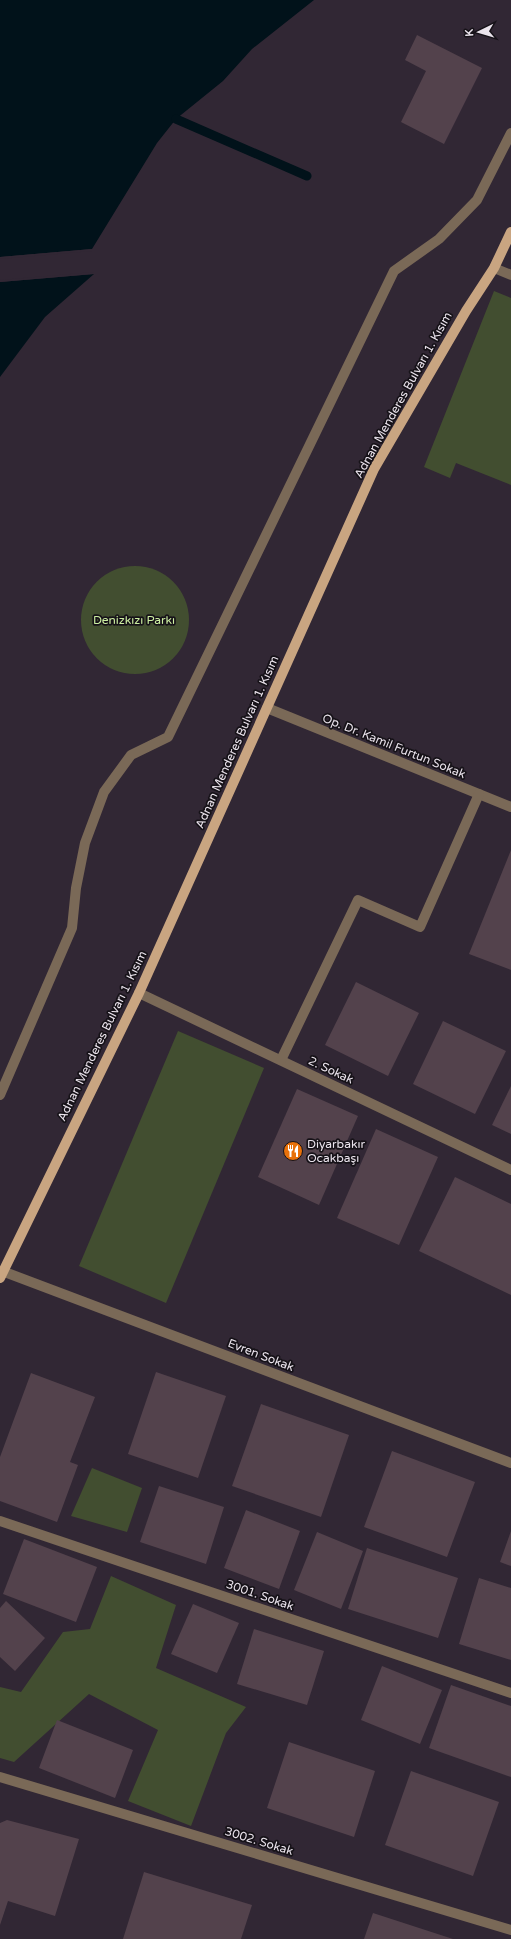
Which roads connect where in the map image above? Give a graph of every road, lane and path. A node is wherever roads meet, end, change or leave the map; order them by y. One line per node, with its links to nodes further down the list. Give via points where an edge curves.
1 (511, 133): 10 (street, via 477,200 439,239 394,272 168,737 131,755 104,792 85,843 76,888 72,928)
2 (511, 232): 3 (main road, Adnan Menderes Bulvarı 1. Kısım)
3 (494, 268): 4 (street); 5 (main road, Adnan Menderes Bulvarı 1. Kısım, via 374,469)
4 (511, 275)
5 (267, 708): 6 (street, Op. Dr. Kamil Furtun Sokak); 8 (main road, Adnan Menderes Bulvarı 1. Kısım)
6 (479, 794): 7 (street, Op. Dr. Kamil Furtun Sokak); 9 (street, via 420,927 358,900)
7 (511, 807)
8 (139, 993): 9 (street, 2. Sokak); 12 (main road, Adnan Menderes Bulvarı 1. Kısım)
9 (280, 1060): 11 (street, 2. Sokak)
10 (0, 1096)
11 (511, 1170)
12 (1, 1274): 13 (street, Evren Sokak)
13 (511, 1463)
14 (0, 1521): 15 (street, 3001. Sokak)
15 (511, 1693)
16 (0, 1777): 17 (street, 3002. Sokak)
17 (511, 1930)

